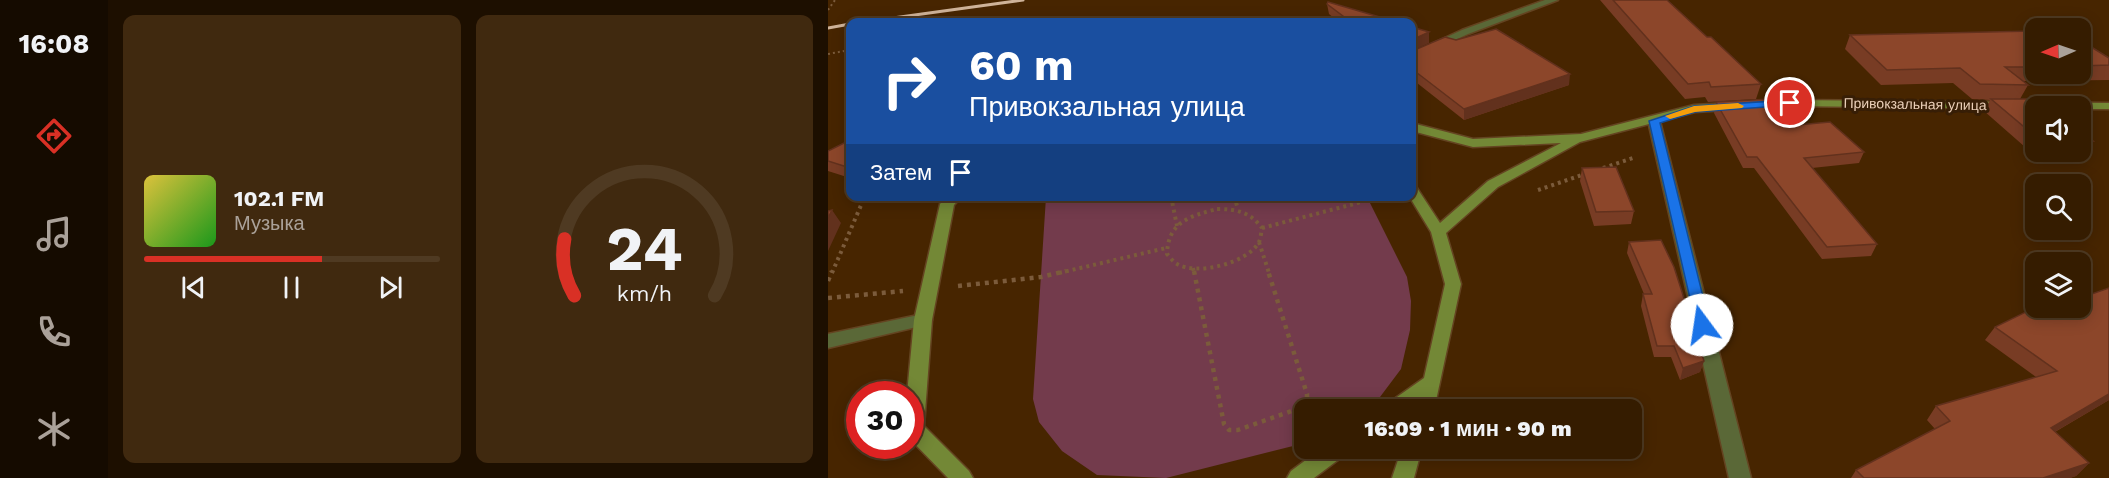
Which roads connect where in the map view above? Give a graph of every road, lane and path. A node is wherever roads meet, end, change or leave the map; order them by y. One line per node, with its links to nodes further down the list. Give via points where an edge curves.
1 (835, 0): 3 (path)
2 (1554, 0): 6 (street)
3 (828, 10)
4 (846, 51): 5 (path)
5 (828, 54)
6 (1416, 55)
7 (2109, 106): 8 (street, Привокзальная улица, via 1790,103 1694,109)
8 (1654, 121): 10 (street, Привокзальная улица); 11 (street)
9 (1416, 128): 10 (street, Привокзальная улица, via 1473,143)
10 (1581, 138): 24 (street, Привокзальная улица, via 1492,184)
11 (1659, 150): 12 (path); 41 (street)
12 (1602, 168)
13 (1591, 172): 14 (path)
14 (1537, 190)
15 (1416, 197): 24 (street)
16 (864, 201): 28 (path)
17 (950, 201): 29 (street)
18 (1172, 201): 22 (path)
19 (1236, 201): 21 (path)
20 (1365, 201): 23 (path)
21 (1238, 209): 22 (path, via 1195,214); 23 (path, via 1254,216)
22 (1176, 225): 26 (path, via 1166,240)
23 (1262, 228): 25 (path)
24 (1438, 232): 33 (street, via 1453,284)
25 (1259, 242): 27 (path, via 1245,256 1223,266); 27 (path, via 1307,394 1307,402 1300,408 1228,430)
26 (1166, 248): 27 (path, via 1178,265); 29 (path, via 1041,277)
27 (1193, 268)
28 (828, 281)
29 (929, 289): 30 (path); 31 (street)
30 (828, 298)
31 (923, 320): 32 (street); 38 (street, via 914,429)
32 (828, 342)
33 (1432, 382): 34 (street); 35 (street)
34 (1409, 399)
35 (1427, 399)
36 (1325, 459): 39 (street)
37 (1409, 459): 40 (street)
38 (962, 478)
39 (1298, 478)
40 (1403, 478)
41 (1740, 478)

